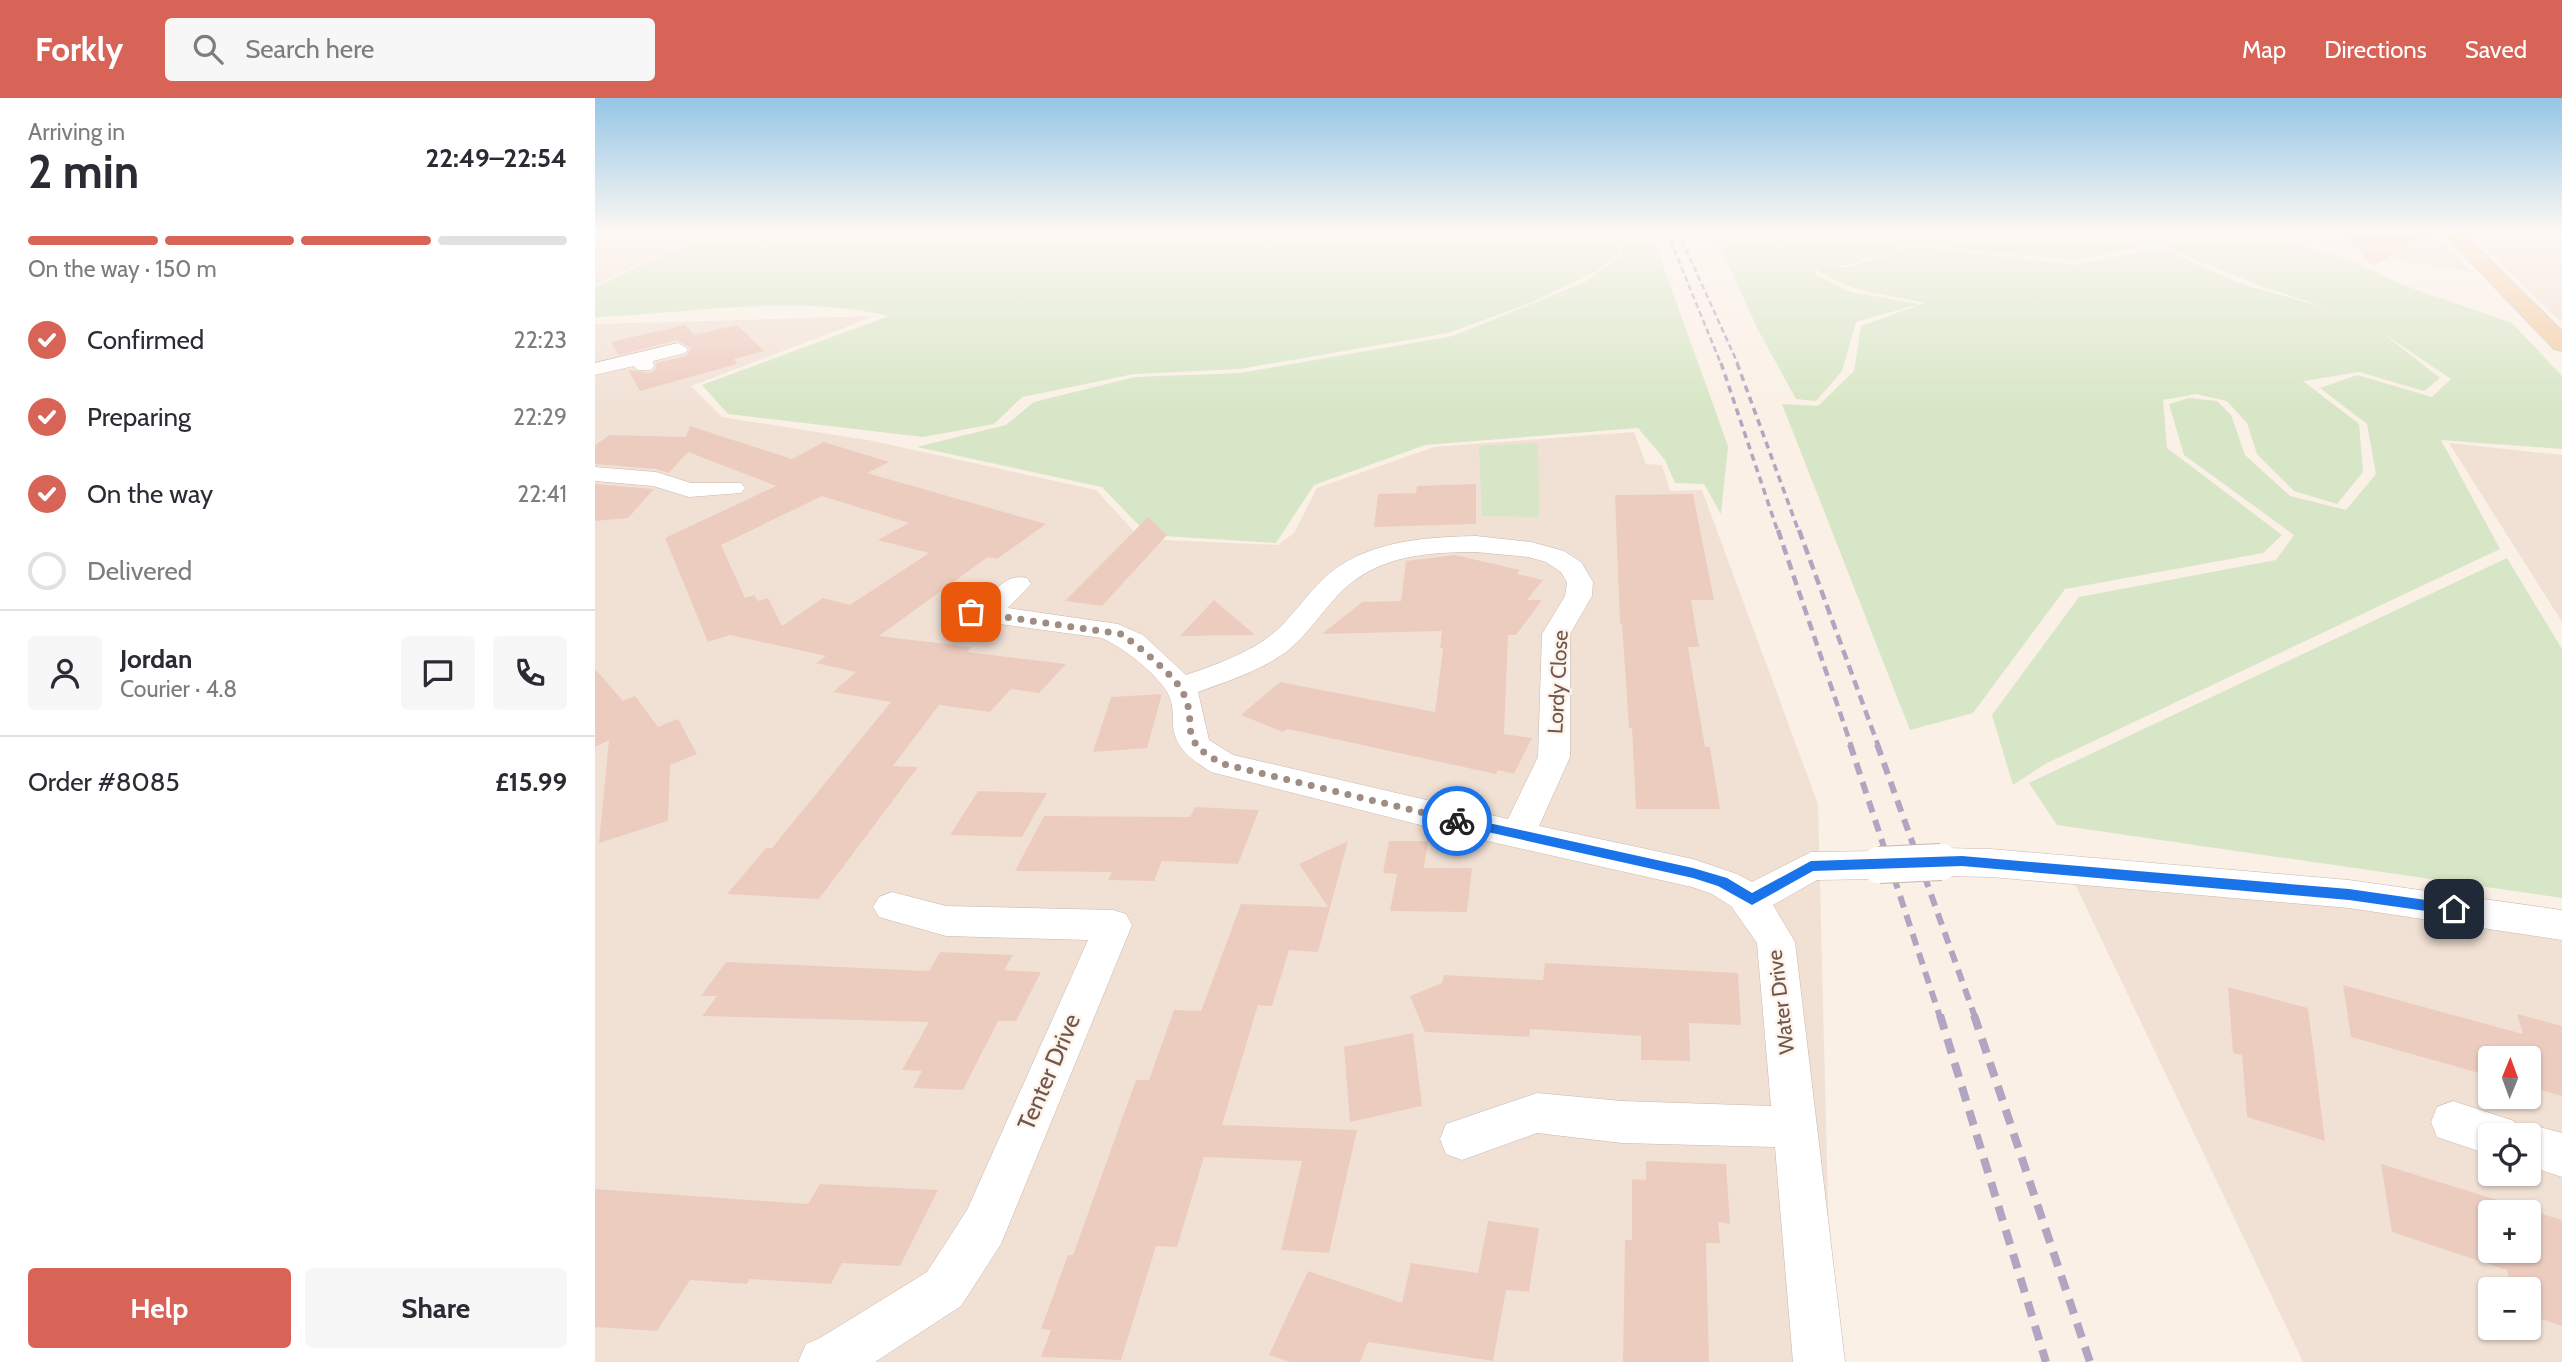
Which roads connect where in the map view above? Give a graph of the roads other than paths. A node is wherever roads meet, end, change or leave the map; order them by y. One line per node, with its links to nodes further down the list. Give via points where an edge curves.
1 (2509, 291): 2 (main road)
2 (2562, 344)
3 (678, 349): 4 (street, via 643,362)
4 (595, 369)
5 (595, 474): 7 (street, via 656,479)
6 (733, 488): 7 (street)
7 (689, 490): 8 (street)
8 (660, 505)
9 (1018, 584): 10 (street, via 971,612 1121,634)
10 (1181, 688): 11 (street, via 1196,746 1223,764); 11 (street, Lordy Close, via 1265,652 1286,637 1338,580 1380,556 1500,537 1556,556 1577,573 1581,586 1556,634 1554,757)
11 (1518, 835): 12 (street, via 1693,873 1723,882)
12 (1752, 899): 14 (street, bridge, via 1811,866 1991,863 2349,894); 16 (street, Water Drive, via 1776,942)
13 (892, 908): 21 (street, Tenter Drive, via 946,921 1113,925 984,1227 944,1289)
14 (2562, 925)
15 (2453, 1122): 17 (street)
16 (1795, 1127): 18 (street, via 1622,1122 1537,1113); 22 (street, Water Drive)
17 (2478, 1130)
18 (1462, 1139)
19 (2541, 1149): 20 (street)
20 (2562, 1155)
21 (831, 1361)
22 (1819, 1362)

